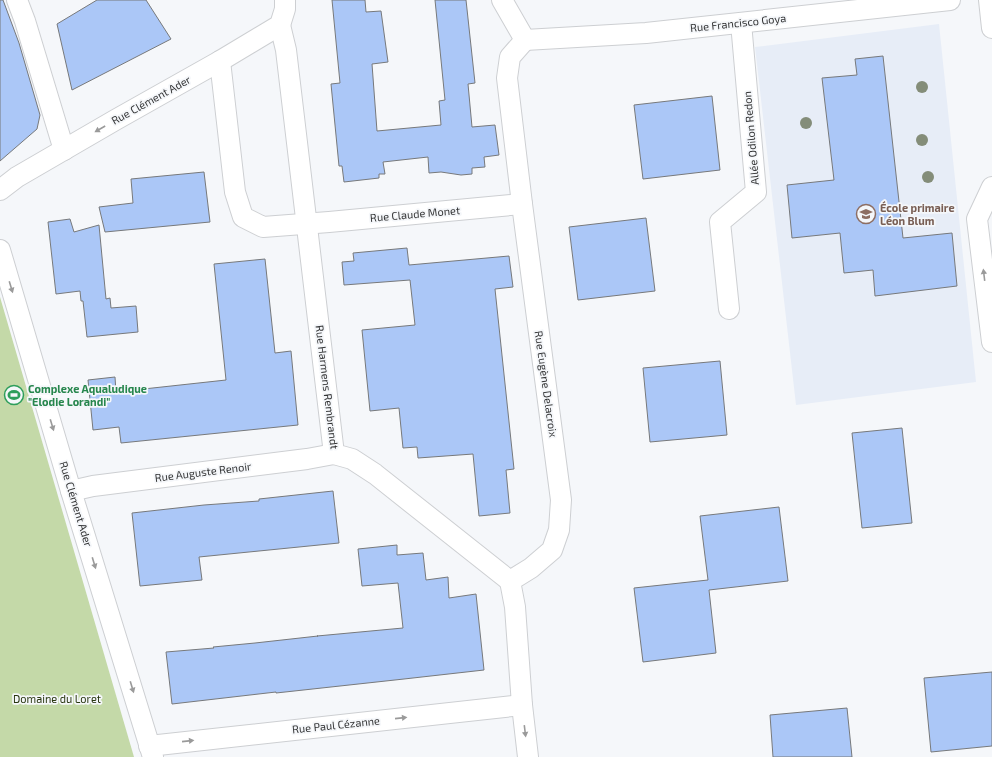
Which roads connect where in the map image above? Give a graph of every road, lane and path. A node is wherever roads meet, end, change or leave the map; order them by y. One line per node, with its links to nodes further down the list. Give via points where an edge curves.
1 (17, 0): 11 (street)
2 (285, 0): 7 (street)
3 (502, 0): 9 (street)
4 (950, 0): 6 (street, Rue Francisco Goya)
5 (989, 0): 8 (street)
6 (741, 23): 9 (street, Rue Francisco Goya, via 646,33); 17 (street, Allée Odilon Redon, via 756,192 720,222)
7 (280, 25): 10 (street, Rue Clément Ader); 15 (street, Rue Harmens Rembrandt, via 286,50)
8 (992, 28)
9 (525, 40): 14 (street, Rue Eugène Delacroix, via 510,57 507,78)
10 (220, 62): 11 (street, Rue Clément Ader, one-way to 11); 15 (street, via 235,192 243,217 262,227)
11 (64, 150): 13 (street, Rue Clément Ader, via 17,177)
12 (992, 187): 18 (street, one-way to 12, via 977,219)
13 (0, 190)
14 (522, 204): 15 (street, Rue Claude Monet); 21 (street, Rue Eugène Delacroix, via 561,500 559,530 552,550 531,568)
15 (308, 224): 19 (street, Rue Harmens Rembrandt)
16 (0, 250): 20 (street, Rue Clément Ader, one-way to 20)
17 (729, 309)
18 (992, 342)
19 (334, 454): 20 (street, Rue Auguste Renoir); 21 (street, Rue Harmens Rembrandt, via 352,459 375,474)
20 (71, 490): 23 (street, Rue Clément Ader, one-way to 23)
21 (510, 581): 22 (street, via 515,607)
22 (522, 705): 23 (street, Rue Paul Cézanne, one-way to 22); 24 (street, one-way to 24)
23 (151, 751)
24 (528, 757)

